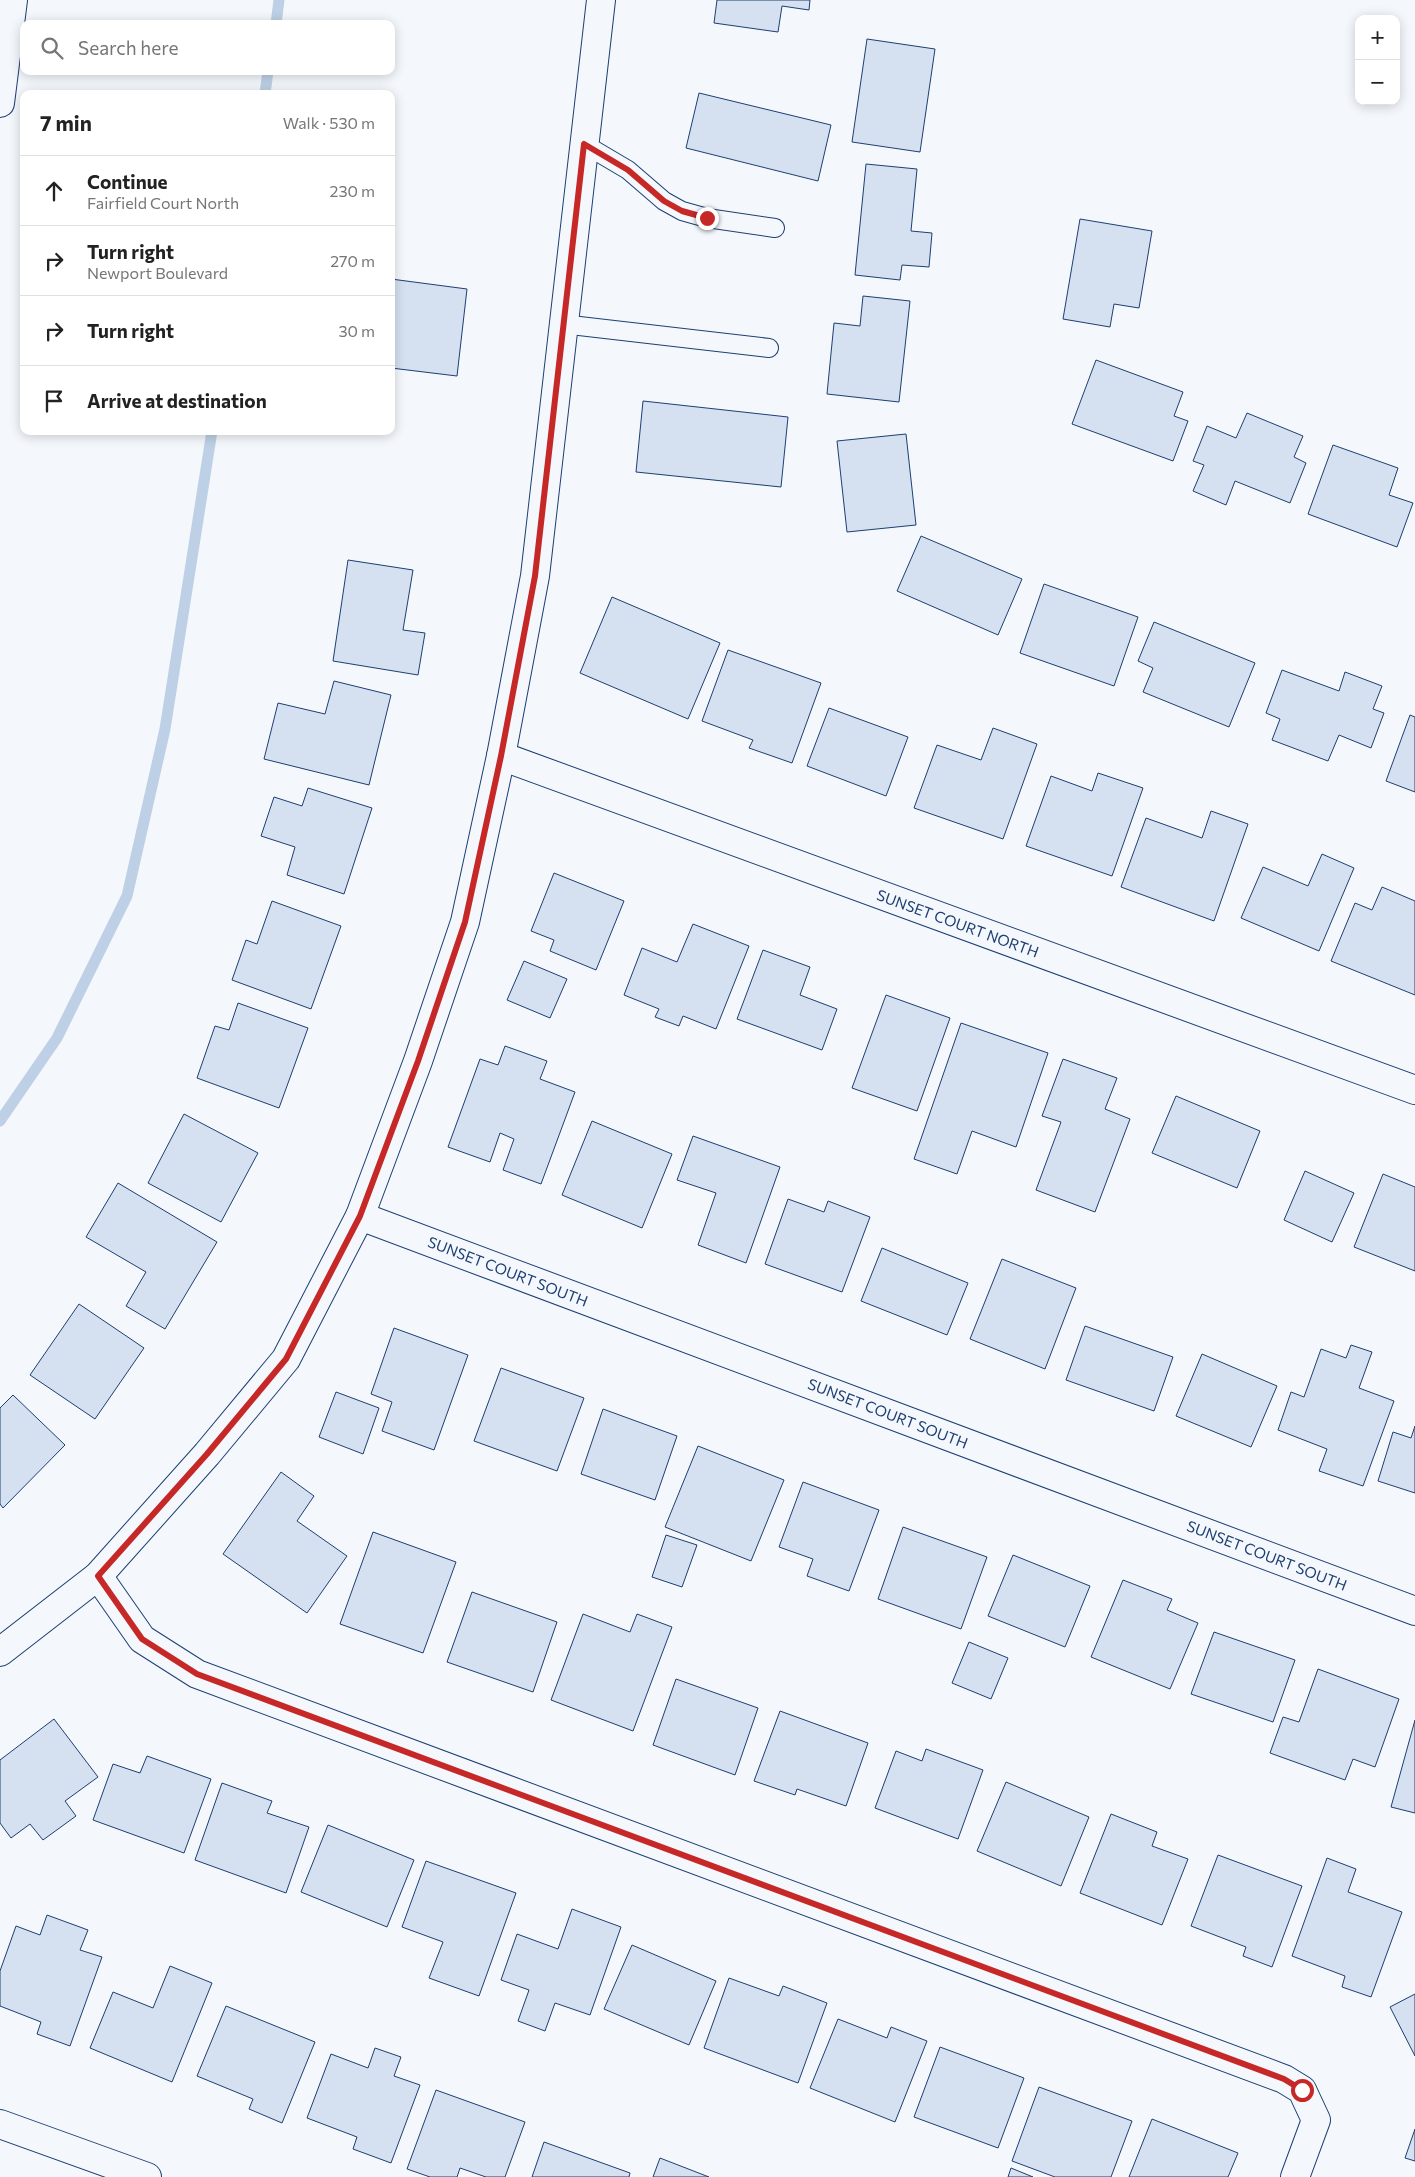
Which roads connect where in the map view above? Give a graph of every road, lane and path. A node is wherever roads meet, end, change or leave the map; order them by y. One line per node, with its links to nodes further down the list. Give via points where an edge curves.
1 (12, 0): 3 (street)
2 (601, 0): 4 (street)
3 (0, 103)
4 (584, 144): 5 (lane, via 628,170 664,201 682,211); 6 (street)
5 (775, 228)
6 (562, 324): 7 (lane); 8 (street, via 535,576)
7 (769, 348)
8 (501, 756): 9 (street, SUNSET COURT NORTH); 10 (street, via 465,922)
9 (1415, 1090)
10 (360, 1216): 11 (street, via 286,1359); 12 (street, SUNSET COURT SOUTH)
11 (98, 1576): 13 (street); 16 (street, via 142,1639 197,1674 1284,2079 1302,2090 1316,2120)
12 (1415, 1611)
13 (0, 1652)
14 (0, 2124): 15 (street)
15 (147, 2177)
16 (1295, 2177)

